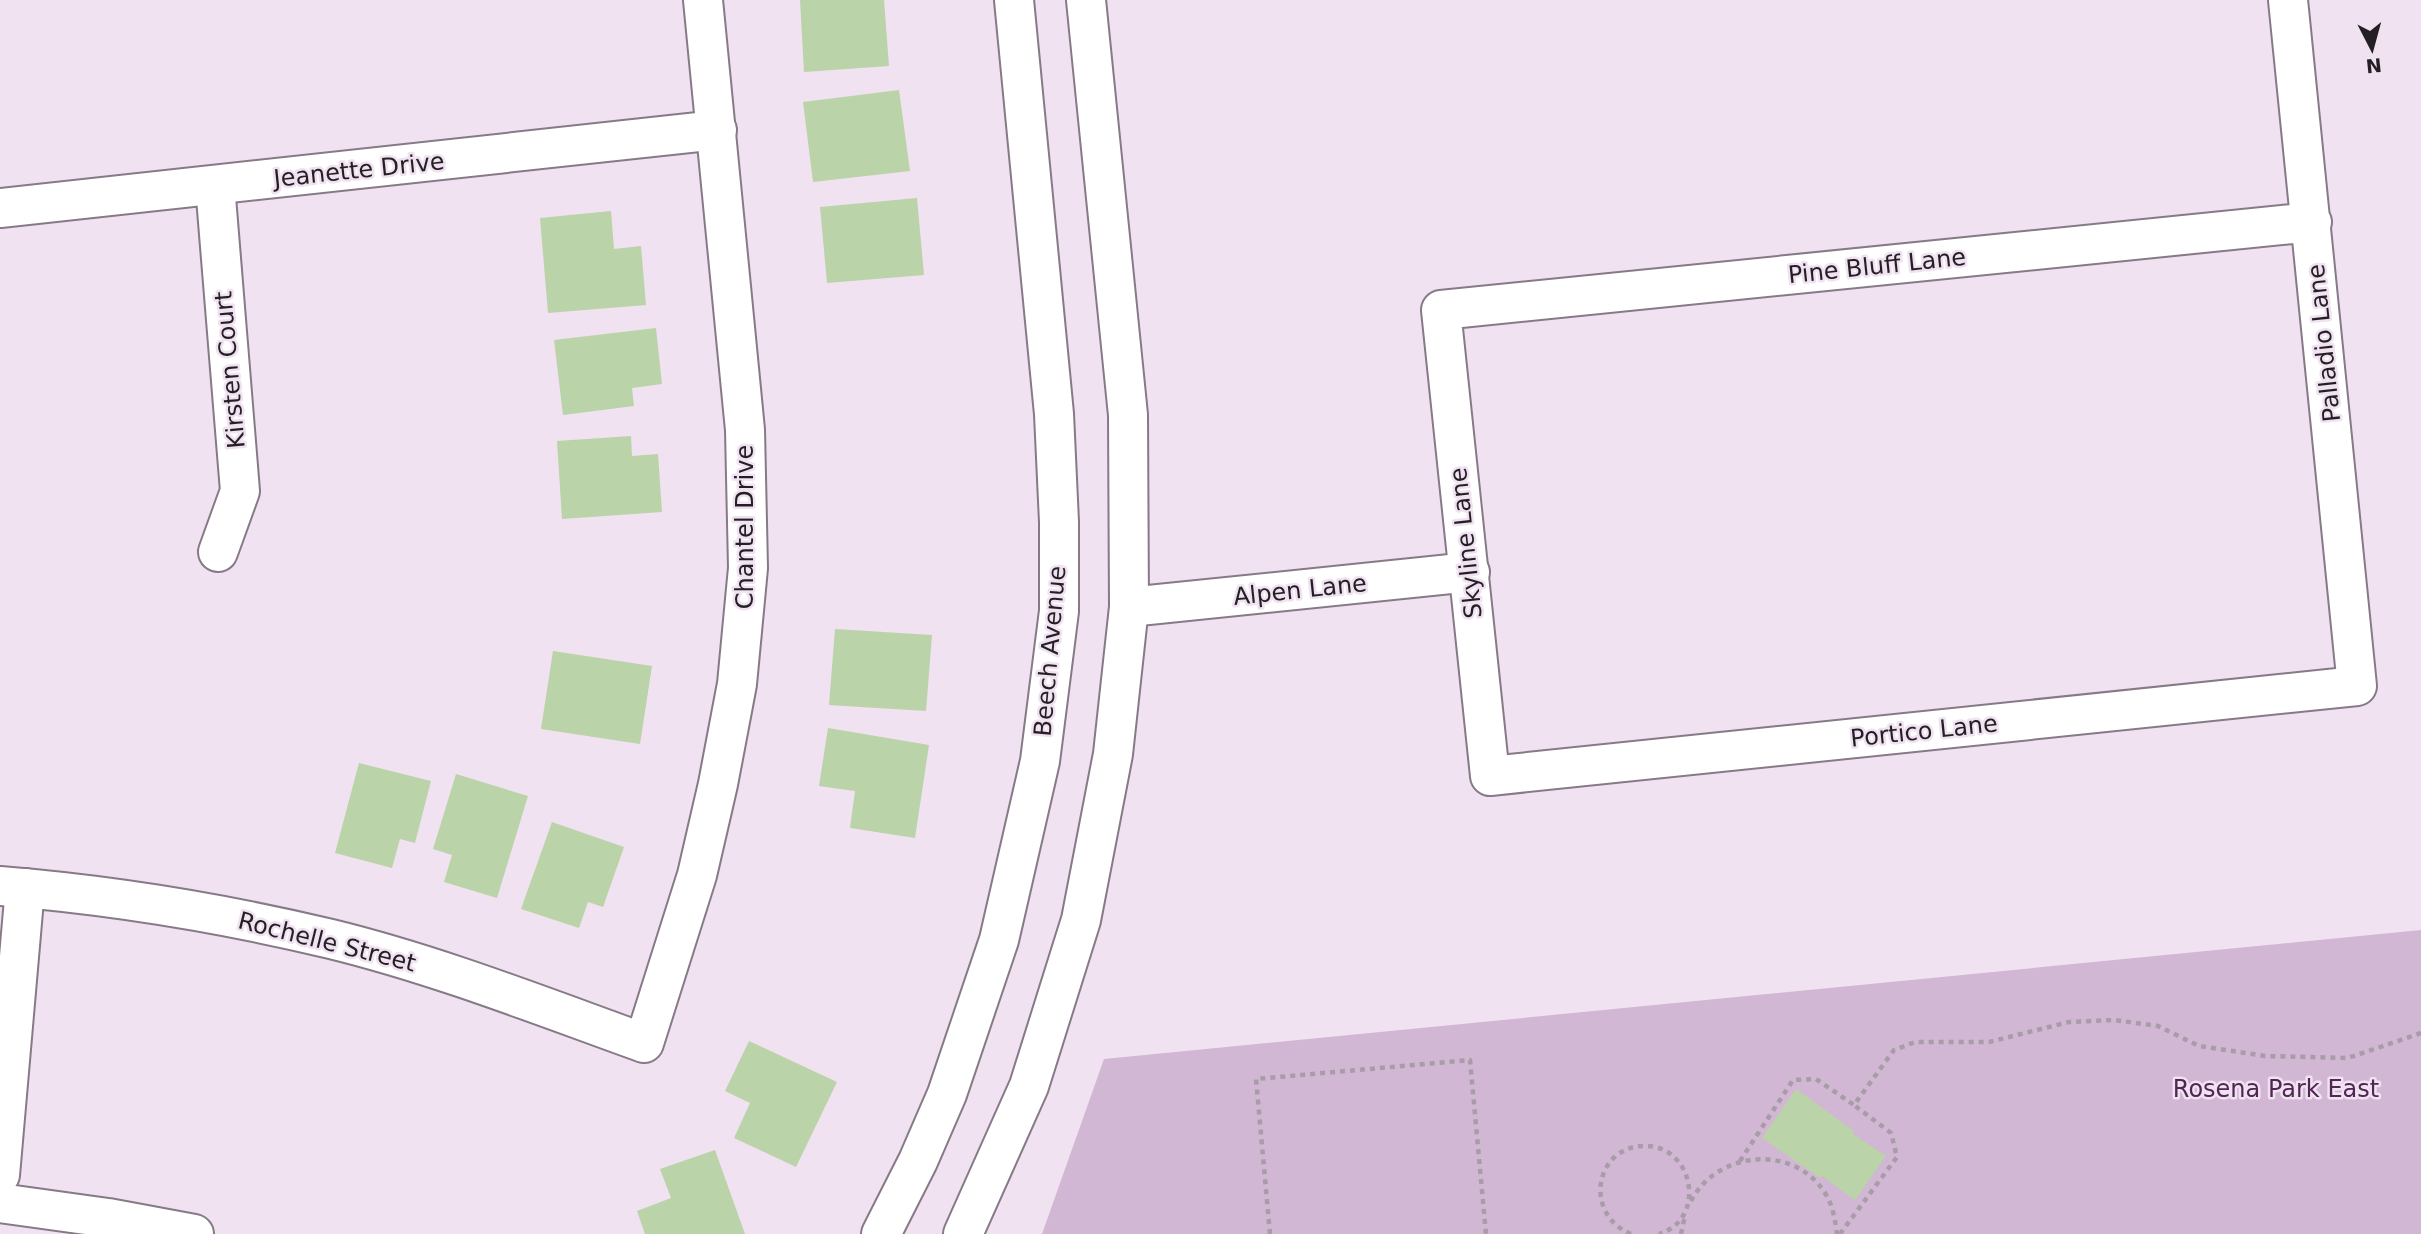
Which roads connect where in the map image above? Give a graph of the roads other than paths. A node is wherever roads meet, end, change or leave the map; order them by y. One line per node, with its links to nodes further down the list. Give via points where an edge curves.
1 (703, 0): 5 (street, Chantel Drive)
2 (1014, 0): 20 (street, Beech Avenue, via 1054,414 1059,611 1040,761 999,940 947,1094)
3 (1086, 0): 12 (street, via 1128,415)
4 (2288, 0): 8 (street, Palladio Lane)
5 (717, 130): 6 (street, Jeanette Drive); 16 (street, Chantel Drive, via 745,430 748,568 744,633 727,744 697,875)
6 (215, 185): 7 (street, Jeanette Drive); 10 (street, Kirsten Court, via 240,491)
7 (0, 208)
8 (2312, 222): 9 (street, Pine Bluff Lane); 13 (street, Palladio Lane)
9 (1441, 310): 11 (street, Skyline Lane)
10 (218, 552)
11 (1469, 572): 12 (street, Alpen Lane); 14 (street, Skyline Lane)
12 (1129, 607): 21 (street, via 1113,754 1081,920 1029,1086)
13 (2357, 686): 14 (street, Portico Lane)
14 (1490, 776)
15 (13, 887): 16 (street, Rochelle Street, via 199,912 331,939 476,983); 17 (street)
16 (644, 1043)
17 (0, 1175)
18 (0, 1203): 19 (street)
19 (194, 1234)
20 (881, 1234)
21 (963, 1234)

